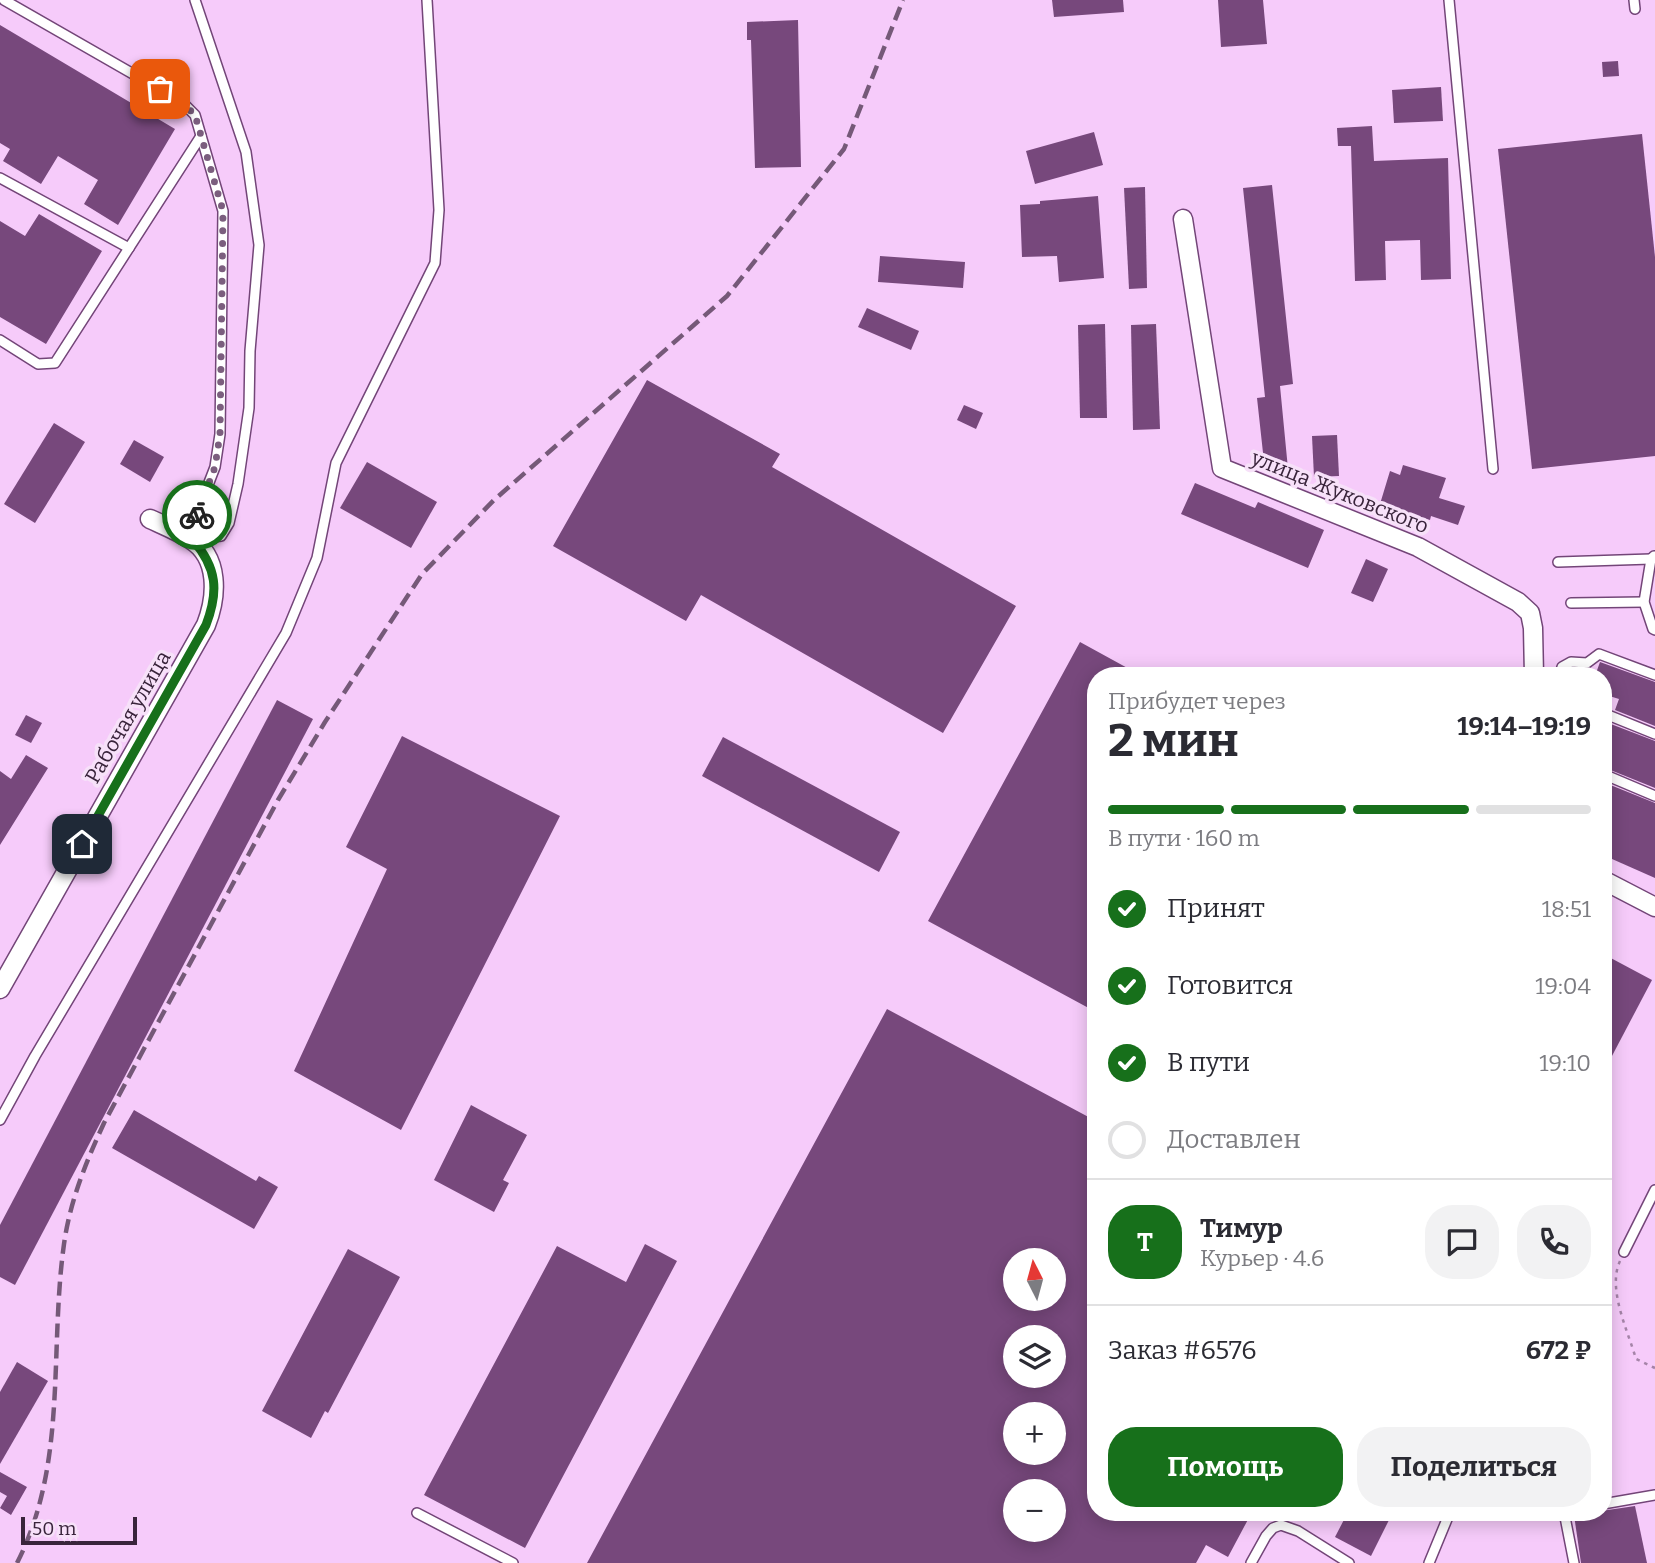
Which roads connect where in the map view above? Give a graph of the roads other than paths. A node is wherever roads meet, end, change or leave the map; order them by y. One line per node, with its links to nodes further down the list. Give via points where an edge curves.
1 (4, 0): 5 (lane, via 182,102 195,115)
2 (195, 0): 12 (lane, via 246,152 258,245 249,408 238,484 229,523 221,536)
3 (427, 0): 29 (lane, via 439,211 435,263 336,463 317,558 286,633)
4 (1449, 0): 10 (lane)
5 (201, 136): 8 (lane); 12 (lane, via 223,211 220,434 215,467 193,524)
6 (0, 178): 8 (lane)
7 (1182, 219): 19 (street, улица Жуковского, via 1222,468 1419,547 1518,602 1530,613)
8 (129, 248): 9 (lane, via 55,363 38,364)
9 (0, 340)
10 (1493, 469)
11 (150, 519): 12 (street)
12 (193, 540): 28 (street, Рабочая улица, via 211,567 214,582 206,625)
13 (1653, 557): 14 (lane); 15 (lane)
14 (1558, 562)
15 (1651, 583): 16 (lane)
16 (1644, 602): 17 (lane); 18 (lane)
17 (1571, 603)
18 (1655, 630)
19 (1534, 667)
20 (1562, 667): 21 (lane, via 1587,663 1599,654)
21 (1655, 675)
22 (1612, 716): 23 (lane)
23 (1655, 733)
24 (1612, 778): 25 (lane)
25 (1655, 796)
26 (1612, 885): 27 (street)
27 (1655, 907)
28 (0, 989)
29 (0, 1120)
30 (1655, 1189): 31 (lane)
31 (1624, 1252)
32 (1655, 1495): 33 (lane)
33 (1612, 1502)
34 (417, 1513): 37 (lane)
35 (1446, 1521): 40 (lane)
36 (1566, 1521): 41 (lane)
37 (513, 1563)
38 (1251, 1563): 39 (lane, via 1266,1536 1281,1525)
39 (1349, 1563)
40 (1429, 1563)
41 (1574, 1563)

